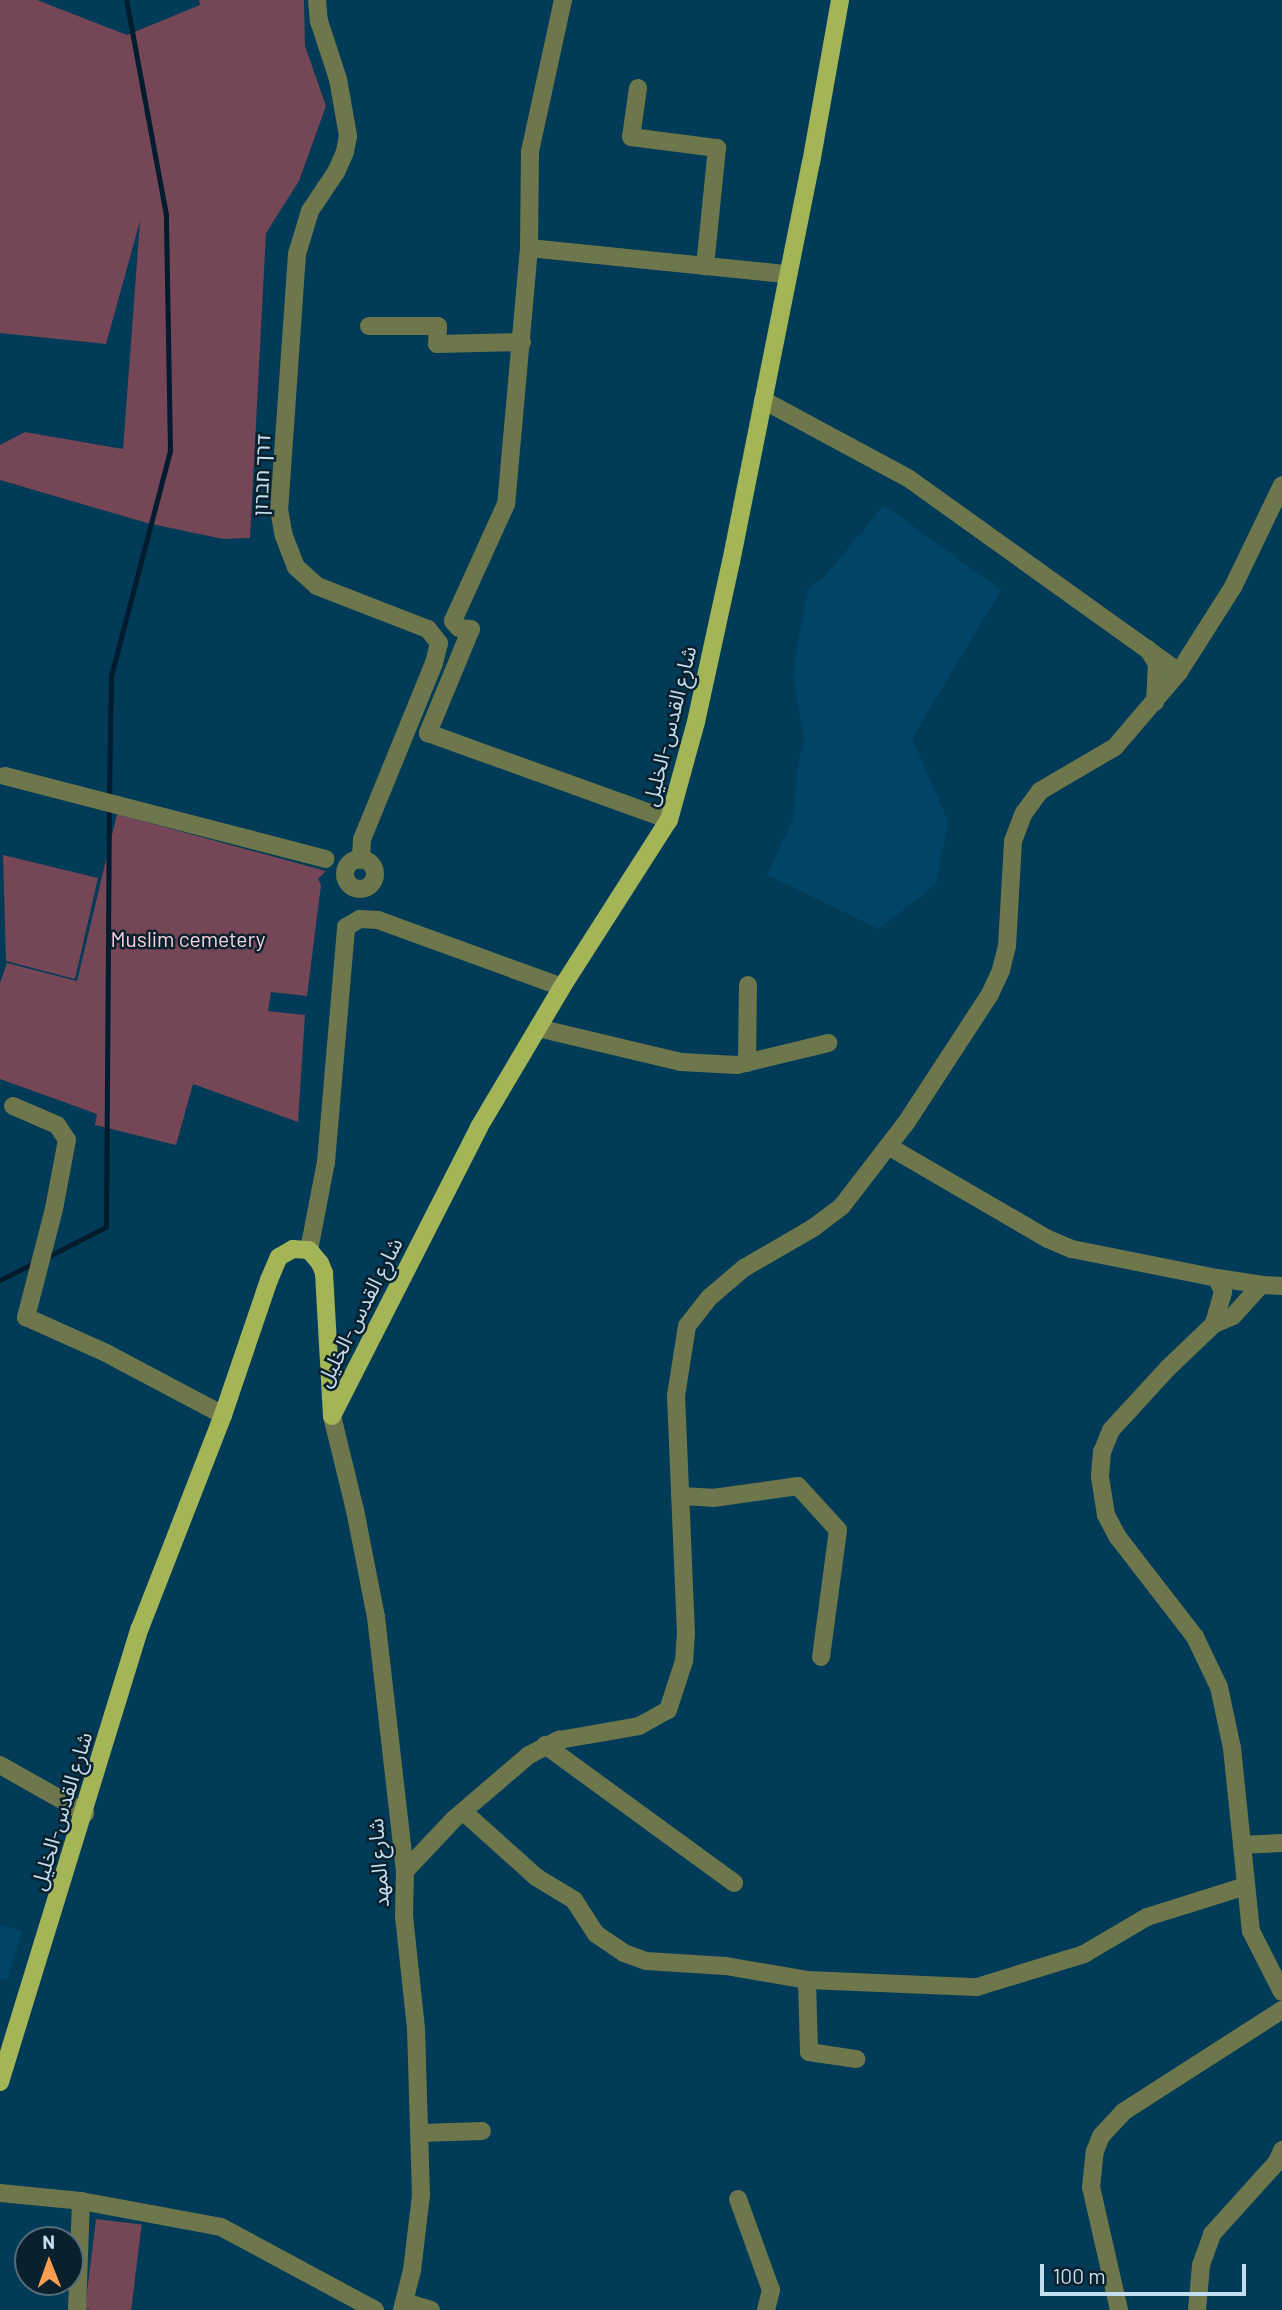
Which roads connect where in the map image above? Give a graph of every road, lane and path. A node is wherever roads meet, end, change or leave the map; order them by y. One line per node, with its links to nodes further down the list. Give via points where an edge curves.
1 (317, 0): 18 (street, דרך חברון, via 348,136 336,172 310,211 297,254 279,509 284,536 296,567 317,586 428,629 439,643 362,839)
2 (563, 0): 5 (street, via 530,151)
3 (840, 0): 7 (main road, شارع القدس-الخليل)
4 (638, 88): 6 (street, via 631,138 717,148)
5 (529, 248): 6 (street); 9 (street)
6 (705, 266): 7 (street)
7 (787, 274): 10 (main road, شارع القدس-الخليل)
8 (369, 326): 9 (street, via 438,326 437,344)
9 (522, 342): 16 (street, via 506,505 453,621 459,628 471,629 428,733)
10 (763, 400): 12 (street, via 908,478); 16 (main road, شارع القدس-الخليل, via 696,722)
11 (1282, 485): 13 (street, via 1233,587)
12 (1148, 649): 13 (street); 14 (street, via 1157,664)
13 (1179, 672): 14 (street)
14 (1155, 702): 25 (street, via 1115,747 1040,791 1024,813 1013,841 1007,946 1001,970 990,994)
15 (2, 781): 17 (street)
16 (669, 820): 20 (main road, شارع القدس-الخليل)
17 (325, 859)
18 (361, 860)
19 (748, 985): 23 (street)
20 (562, 988): 21 (main road, شارع القدس-الخليل); 26 (street, via 378,920 360,919 346,927 326,1162)
21 (538, 1028): 23 (street, via 681,1062); 31 (main road, شارع القدس-الخليل, via 479,1127)
22 (828, 1043): 23 (street)
23 (747, 1063)
24 (13, 1106): 30 (street, via 57,1125 67,1140 26,1317)
25 (888, 1146): 27 (street, via 1072,1249); 32 (street, via 842,1206 744,1268 710,1297 687,1326 676,1396)
26 (309, 1250): 30 (main road, شارع القدس-الخليل, via 293,1249 279,1257); 31 (main road, شارع القدس-الخليل, via 320,1263 326,1284)
27 (1217, 1278): 28 (street); 29 (street, via 1223,1292)
28 (1273, 1285): 29 (street, via 1233,1316)
29 (1214, 1324): 39 (street, via 1111,1430 1102,1452 1100,1477 1106,1515 1117,1536 1210,1662 1226,1710)
30 (223, 1415): 36 (main road, شارع القدس-الخليل, via 140,1628)
31 (332, 1416): 40 (street, شارع المهد, via 376,1616)
32 (680, 1496): 33 (street, via 713,1498 798,1486 838,1530); 34 (street, via 686,1634 684,1661 668,1710 639,1726)
33 (821, 1657)
34 (545, 1745): 37 (street, via 496,1781); 41 (street)
35 (0, 1765): 36 (street)
36 (85, 1813): 47 (main road, شارع القدس-الخليل)
37 (465, 1813): 40 (street); 43 (street, via 536,1877 574,1900 596,1934 624,1953 646,1961 708,1964)
38 (1282, 1843): 39 (street)
39 (1242, 1845): 42 (street)
40 (405, 1871): 49 (street, شارع المهد, via 404,1916 416,2028)
41 (734, 1883)
42 (1246, 1886): 43 (street, via 1147,1917 1084,1954 977,1987); 44 (street, via 1251,1931)
43 (807, 1980): 46 (street, via 809,2052)
44 (1282, 1992)
45 (1282, 2010): 59 (street, via 1123,2112 1101,2136 1091,2186)
46 (856, 2059)
47 (0, 2082)
48 (482, 2130): 49 (street)
49 (420, 2133): 54 (street, شارع المهد, via 421,2195)
50 (1280, 2158): 60 (street, via 1213,2234 1201,2265)
51 (0, 2193): 53 (street)
52 (738, 2199): 58 (street, via 771,2290)
53 (81, 2201): 55 (street); 56 (street, via 221,2227)
54 (405, 2307): 57 (street)
55 (77, 2310)
56 (375, 2310)
57 (431, 2310)
58 (766, 2310)
59 (1119, 2310)
60 (1197, 2310)

